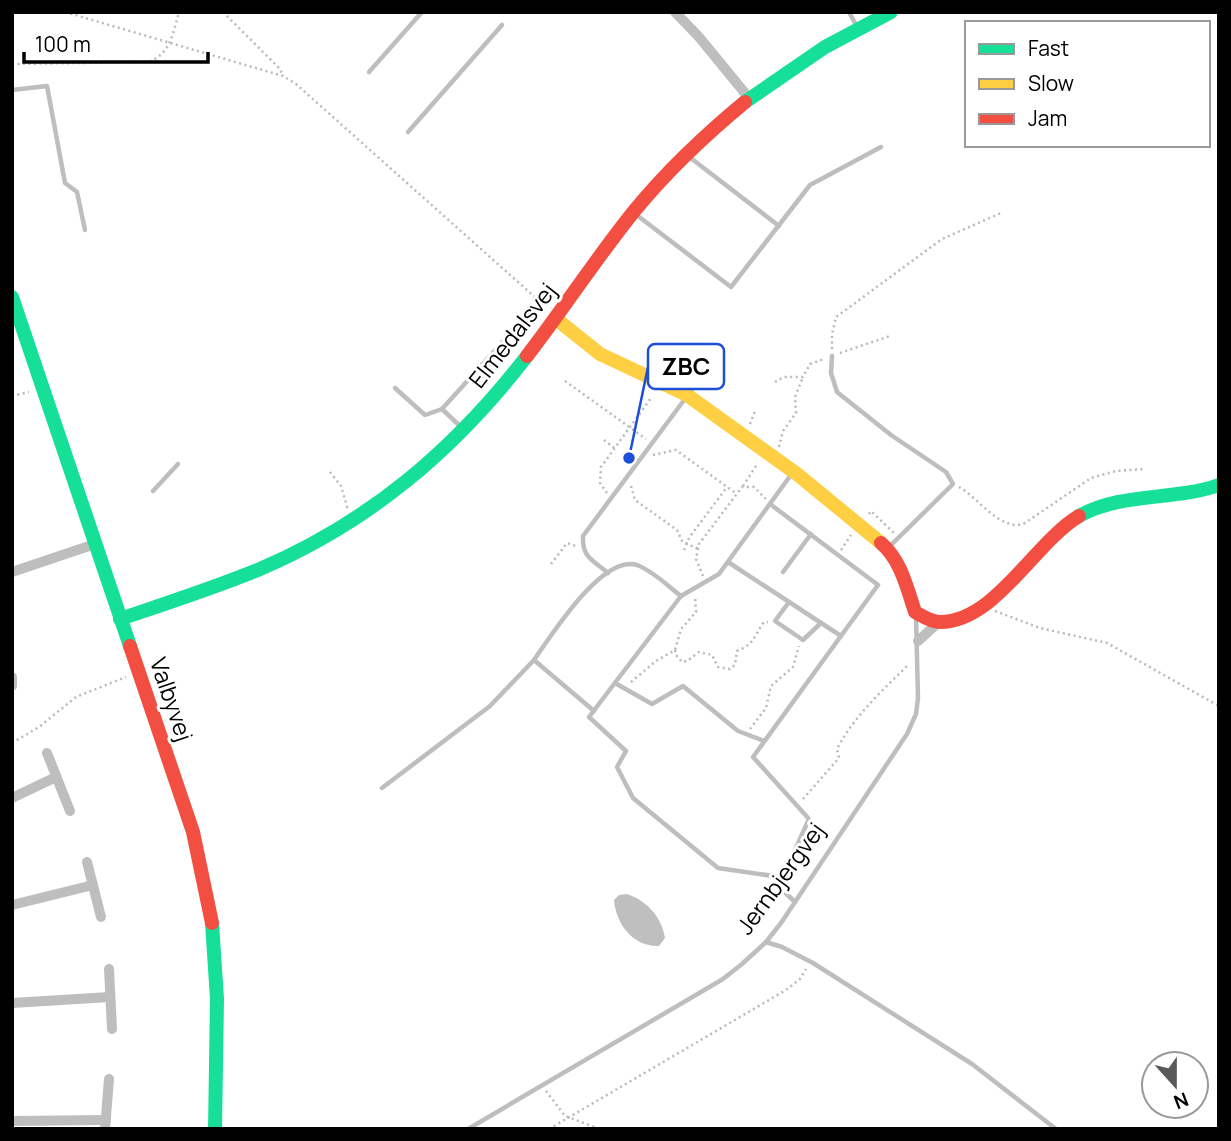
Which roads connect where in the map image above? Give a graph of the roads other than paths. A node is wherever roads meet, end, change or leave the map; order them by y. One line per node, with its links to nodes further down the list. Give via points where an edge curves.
1 (422, 12): 7 (lane)
2 (675, 12): 9 (street)
3 (849, 12): 6 (lane)
4 (891, 12): 6 (street, Elmedalsvej)
5 (502, 25): 10 (lane)
6 (858, 29): 9 (street, Elmedalsvej)
7 (369, 72)
8 (12, 90): 15 (lane, via 47,86 65,183 77,192)
9 (749, 98): 12 (street, Elmedalsvej)
10 (408, 132)
11 (881, 147): 14 (lane, via 810,185)
12 (686, 154): 13 (street, Elmedalsvej); 14 (lane)
13 (634, 213): 14 (lane, via 731,287); 17 (street, Elmedalsvej)
14 (779, 226)
15 (85, 230)
16 (12, 297): 31 (street, Valbyvej)
17 (555, 318): 22 (street, via 600,354); 24 (street, Elmedalsvej)
18 (517, 326): 23 (lane)
19 (832, 356): 32 (lane, via 837,392 946,472 953,484)
20 (702, 376): 22 (lane)
21 (395, 388): 23 (lane, via 425,415)
22 (687, 395): 26 (street); 36 (lane, via 583,536 586,555)
23 (442, 409): 24 (lane)
24 (464, 430): 40 (street, Elmedalsvej, via 422,469 316,541 260,569)
25 (178, 464): 28 (lane)
26 (793, 472): 29 (lane); 32 (street)
27 (1219, 485): 41 (street, via 1168,498 1112,502 1088,511 1042,544 987,604)
28 (153, 491)
29 (770, 503): 30 (lane); 33 (lane)
30 (811, 534): 35 (lane); 43 (lane, via 878,585)
31 (95, 544): 34 (street); 40 (street, Valbyvej)
32 (888, 549): 39 (street)
33 (728, 562): 37 (lane, via 719,574); 38 (lane)
34 (12, 572)
35 (783, 572)
36 (608, 573): 37 (lane, via 635,564); 45 (lane, via 580,598)
37 (681, 596): 47 (lane)
38 (789, 602): 42 (lane); 42 (lane, via 775,621 803,640)
39 (915, 612): 41 (street); 44 (lane, Jernbjergvej)
40 (120, 619): 70 (street, Valbyvej, via 205,883 216,986)
41 (939, 622): 44 (street)
42 (822, 623): 43 (lane)
43 (841, 636): 50 (lane)
44 (918, 641): 59 (lane, Jernbjergvej, via 916,714 907,734)
45 (534, 660): 49 (lane); 53 (lane, via 490,706)
46 (12, 677): 48 (street)
47 (615, 683): 49 (lane); 50 (lane, via 652,704 683,686 738,731)
48 (12, 686)
49 (594, 711): 57 (lane, via 589,717 626,751 617,767 633,798 718,868)
50 (764, 741): 57 (lane, via 753,757 808,819)
51 (47, 753): 52 (street)
52 (56, 776): 54 (street); 55 (street)
53 (382, 788)
54 (12, 798)
55 (70, 811)
56 (87, 862): 58 (street)
57 (780, 877): 59 (lane, via 775,883)
58 (93, 885): 60 (street); 61 (street)
59 (795, 902): 62 (lane, Jernbjergvej)
60 (12, 905)
61 (101, 917)
62 (766, 942): 71 (lane, Jernbjergvej, via 723,979); 72 (lane, via 810,962 972,1064)
63 (109, 968): 64 (street)
64 (110, 997): 65 (street); 66 (street)
65 (12, 1003)
66 (112, 1029)
67 (109, 1079): 69 (street)
68 (12, 1121): 69 (street)
69 (106, 1124)
70 (215, 1129)
71 (468, 1129)
72 (1056, 1129)

